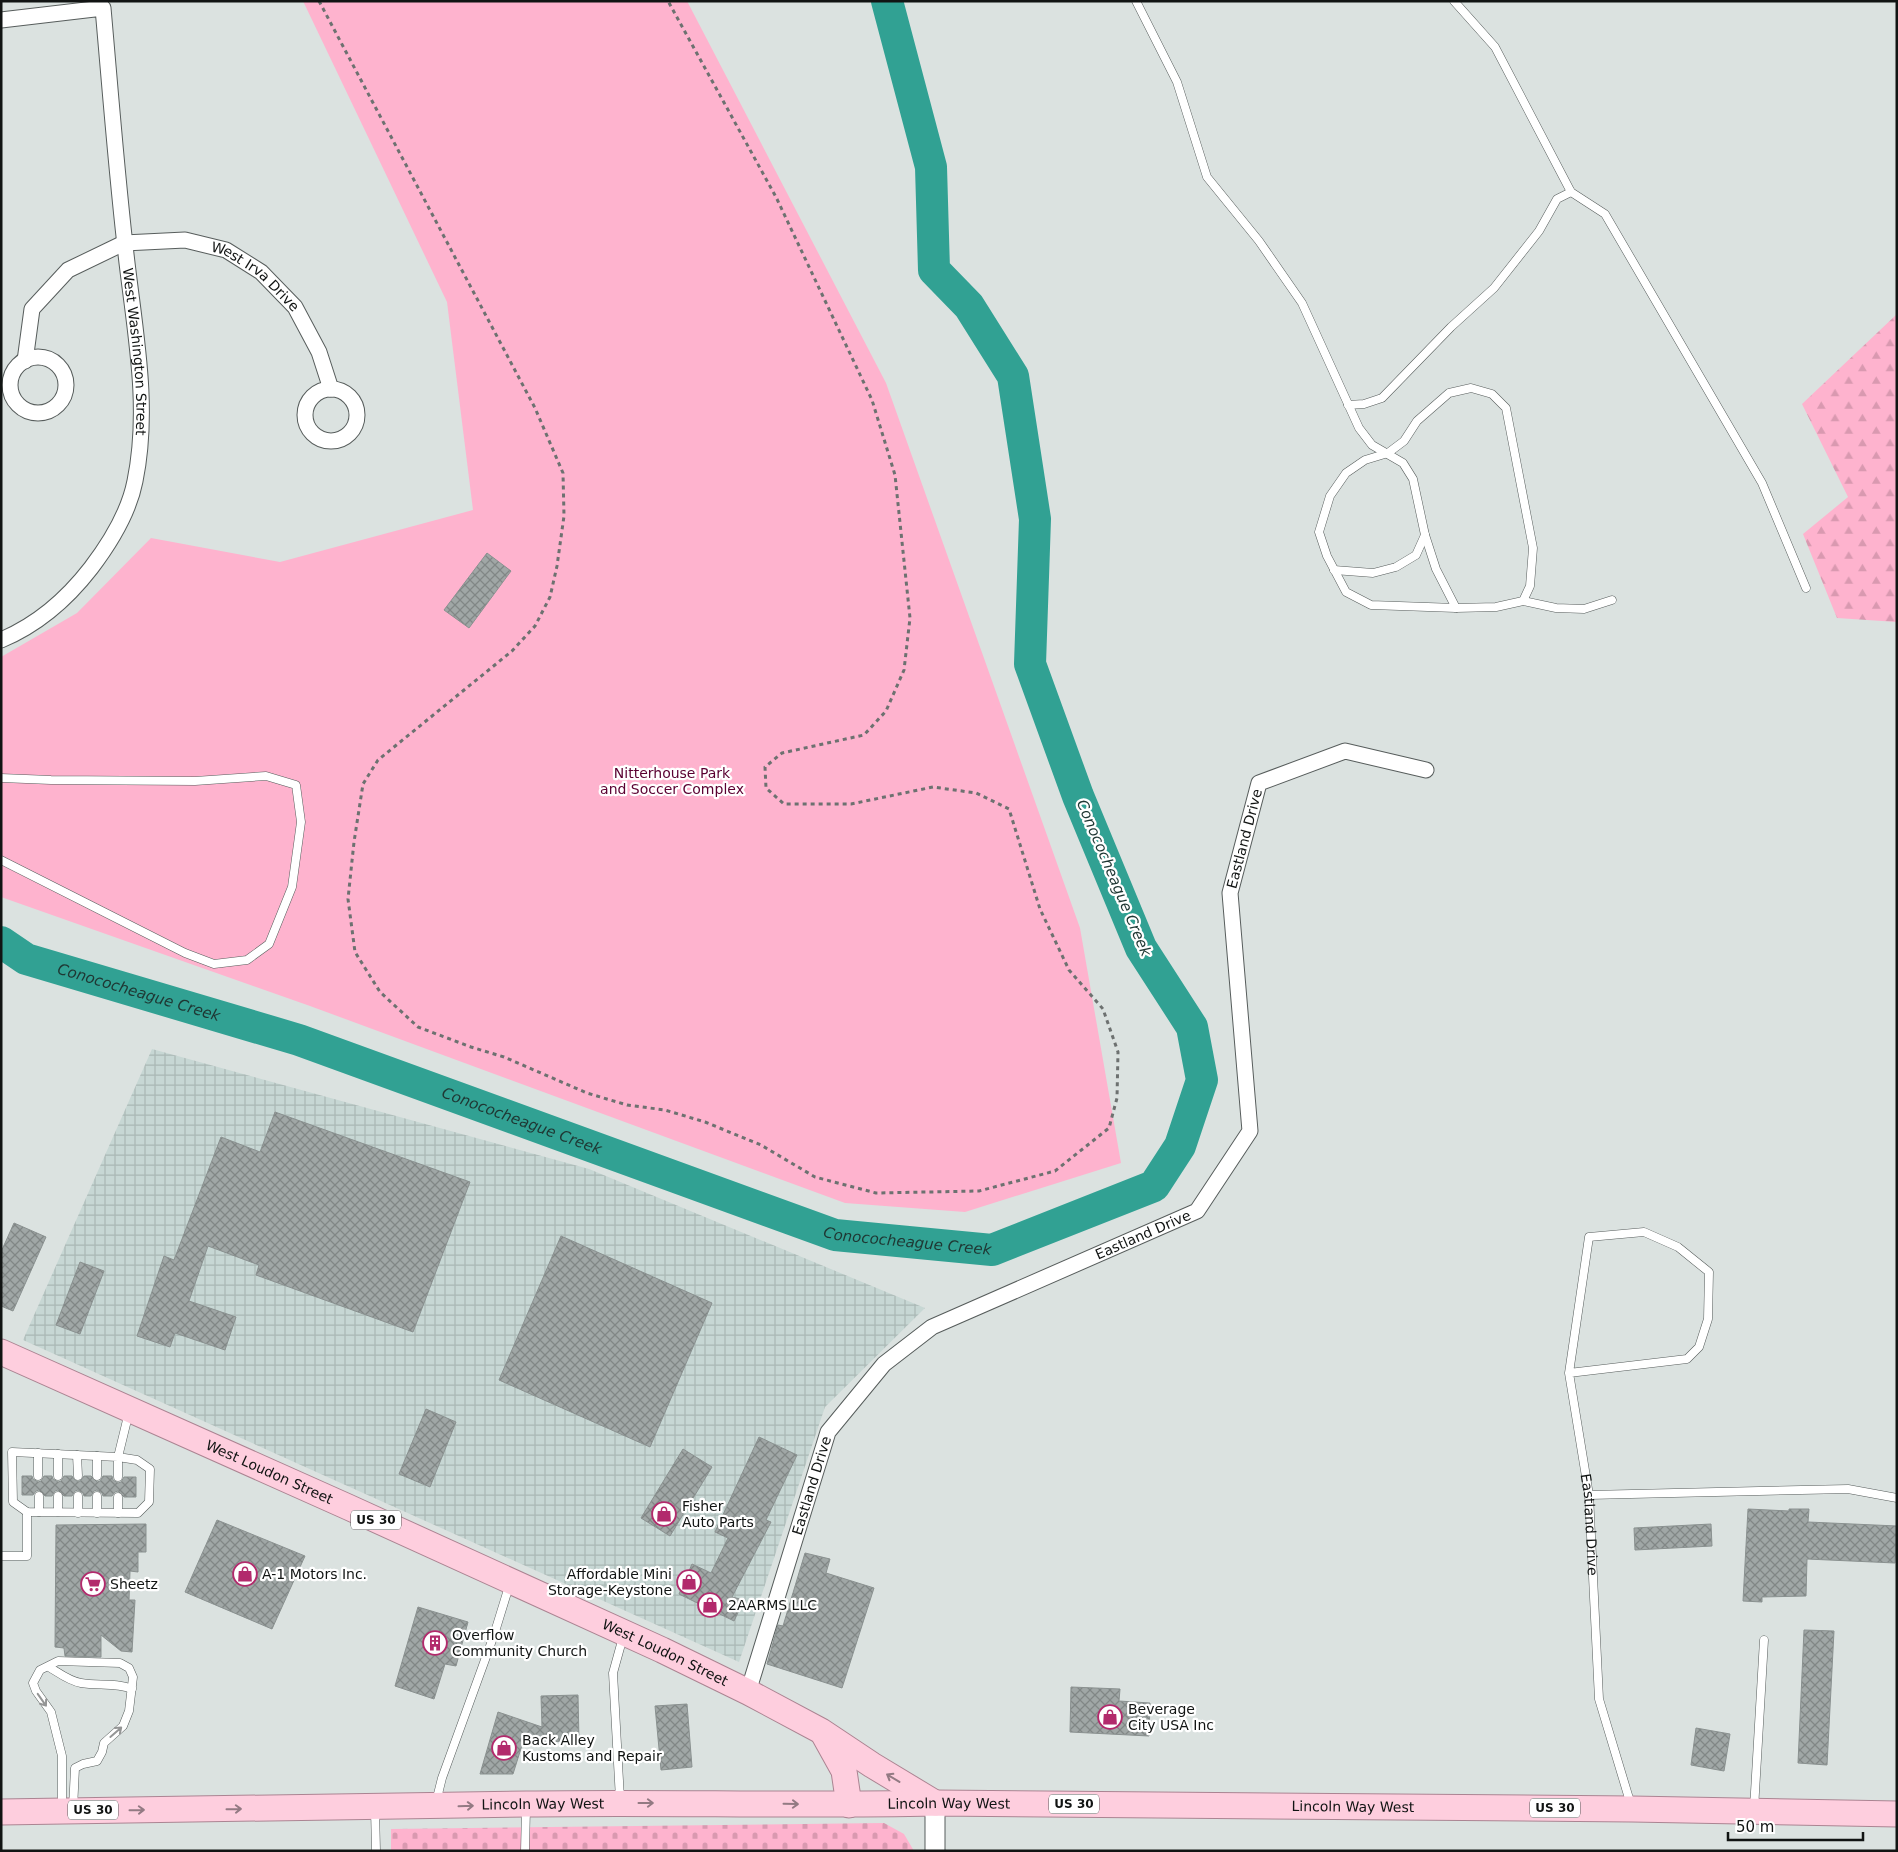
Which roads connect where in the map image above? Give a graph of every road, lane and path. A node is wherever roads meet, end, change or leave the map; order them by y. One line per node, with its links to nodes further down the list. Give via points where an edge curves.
1 (319, 1): 2 (path, via 535,408 563,473 564,516 557,566 550,597 535,626 512,651 378,760 362,784 348,899 355,952 380,992 418,1027 504,1057 587,1093 705,1122 761,1145 816,1177 876,1193 978,1191 1055,1171 1109,1128 1117,1098 1118,1052 1104,1009 1069,970 1040,909 1009,809 976,794 933,787 851,804 784,804 766,788 765,767 782,753 864,735 886,711 904,670 910,618 896,475 872,400 780,206)
2 (668, 1)
3 (1136, 1): 10 (lane, via 1177,82 1207,177 1259,241 1302,303)
4 (1454, 1): 6 (lane, via 1495,47)
5 (1, 20): 7 (street, West Washington Street, via 103,8)
6 (1571, 192): 10 (lane, via 1557,199 1539,231 1494,288 1382,398); 14 (lane, via 1605,214 1762,483)
7 (124, 243): 8 (street, via 68,270 32,309); 9 (street, West Irva Drive, via 184,240 226,250 262,272 295,308 319,352); 18 (street, West Washington Street, via 142,392 142,434 135,483 104,551 76,588 23,631)
8 (25, 361)
9 (331, 389)
10 (1348, 405): 11 (lane, via 1372,445)
11 (1388, 453): 12 (lane, via 1402,463 1413,479); 13 (lane, via 1365,460 1346,473 1330,496 1319,532); 16 (lane, via 1404,441 1417,421 1449,393 1471,388 1492,394 1506,408 1533,548 1530,586)
12 (1425, 535): 13 (lane, via 1416,555 1396,567 1373,573); 17 (lane, via 1436,569)
13 (1334, 570): 17 (lane, via 1346,592 1371,605)
14 (1806, 588)
15 (1612, 600): 16 (lane, via 1584,609 1556,608)
16 (1523, 601): 17 (lane, via 1496,607)
17 (1456, 608)
18 (1, 640)
19 (1426, 770): 54 (street, Eastland Drive, via 1345,751 1259,783 1230,893 1250,1131 1197,1211 932,1327 884,1364 828,1432)
20 (1, 778): 21 (lane, via 195,781 266,776 296,785 301,822 292,887 270,944 247,960 214,964 185,953)
21 (1, 860)
22 (1, 1352): 24 (highway, West Loudon Street / US 30)
23 (1569, 1373): 23 (lane, Eastland Drive, via 1686,1359 1699,1347 1708,1319 1709,1272 1678,1247 1644,1232 1589,1237); 35 (lane, Eastland Drive)
24 (129, 1410): 29 (lane); 49 (highway, West Loudon Street / US 30)
25 (38, 1453): 26 (lane); 30 (lane); 42 (lane, via 12,1452 13,1502)
26 (58, 1454): 27 (lane); 31 (lane)
27 (77, 1455): 28 (lane); 32 (lane)
28 (97, 1456): 29 (lane); 33 (lane)
29 (118, 1457): 34 (lane); 47 (lane, via 136,1460 150,1469 149,1502 138,1513)
30 (38, 1476)
31 (58, 1476)
32 (78, 1476)
33 (97, 1476)
34 (118, 1476)
35 (1588, 1495): 41 (lane, via 1848,1489); 62 (lane, Eastland Drive, via 1599,1699)
36 (39, 1496): 43 (lane)
37 (58, 1496): 44 (lane)
38 (78, 1496): 45 (lane)
39 (97, 1496): 46 (lane)
40 (118, 1496): 47 (lane)
41 (1897, 1498)
42 (27, 1512): 43 (lane); 48 (lane, via 27,1556)
43 (39, 1512): 44 (lane)
44 (58, 1512): 45 (lane)
45 (78, 1513): 46 (lane)
46 (97, 1513): 47 (lane)
47 (118, 1513)
48 (1, 1556)
49 (511, 1580): 50 (highway, West Loudon Street / US 30); 60 (lane, via 442,1778)
50 (624, 1632): 54 (highway, West Loudon Street / US 30); 56 (lane, via 613,1672)
51 (1764, 1640): 64 (lane)
52 (49, 1667): 53 (lane, via 82,1684 124,1685); 53 (lane, via 58,1661 120,1663 134,1677); 63 (lane, one-way to 63, via 40,1670 33,1683 51,1712 62,1756)
53 (132, 1689): 63 (lane, one-way to 53, via 75,1768 97,1761 104,1743 123,1726)
54 (748, 1692): 55 (highway, West Loudon Street / US 30)
55 (821, 1731): 57 (highway, West Loudon Street / US 30, one-way to 55); 59 (highway, via 844,1770)
56 (620, 1803): 58 (highway, Lincoln Way West / US 30); 59 (highway, Lincoln Way West / US 30, one-way to 59)
57 (934, 1803): 59 (highway, Lincoln Way West / US 30); 62 (highway, Lincoln Way West / US 30); 69 (street)
58 (526, 1804): 60 (highway, Lincoln Way West / US 30, one-way to 58); 68 (lane)
59 (849, 1805)
60 (436, 1806): 61 (highway, Lincoln Way West / US 30)
61 (375, 1807): 63 (highway, Lincoln Way West / US 30, one-way to 61); 67 (lane)
62 (1632, 1809): 64 (highway, Lincoln Way West / US 30)
63 (68, 1811): 65 (highway, Lincoln Way West / US 30)
64 (1754, 1811): 66 (highway, Lincoln Way West / US 30)
65 (1, 1812)
66 (1897, 1814)
67 (376, 1851)
68 (525, 1851)
69 (935, 1851)

